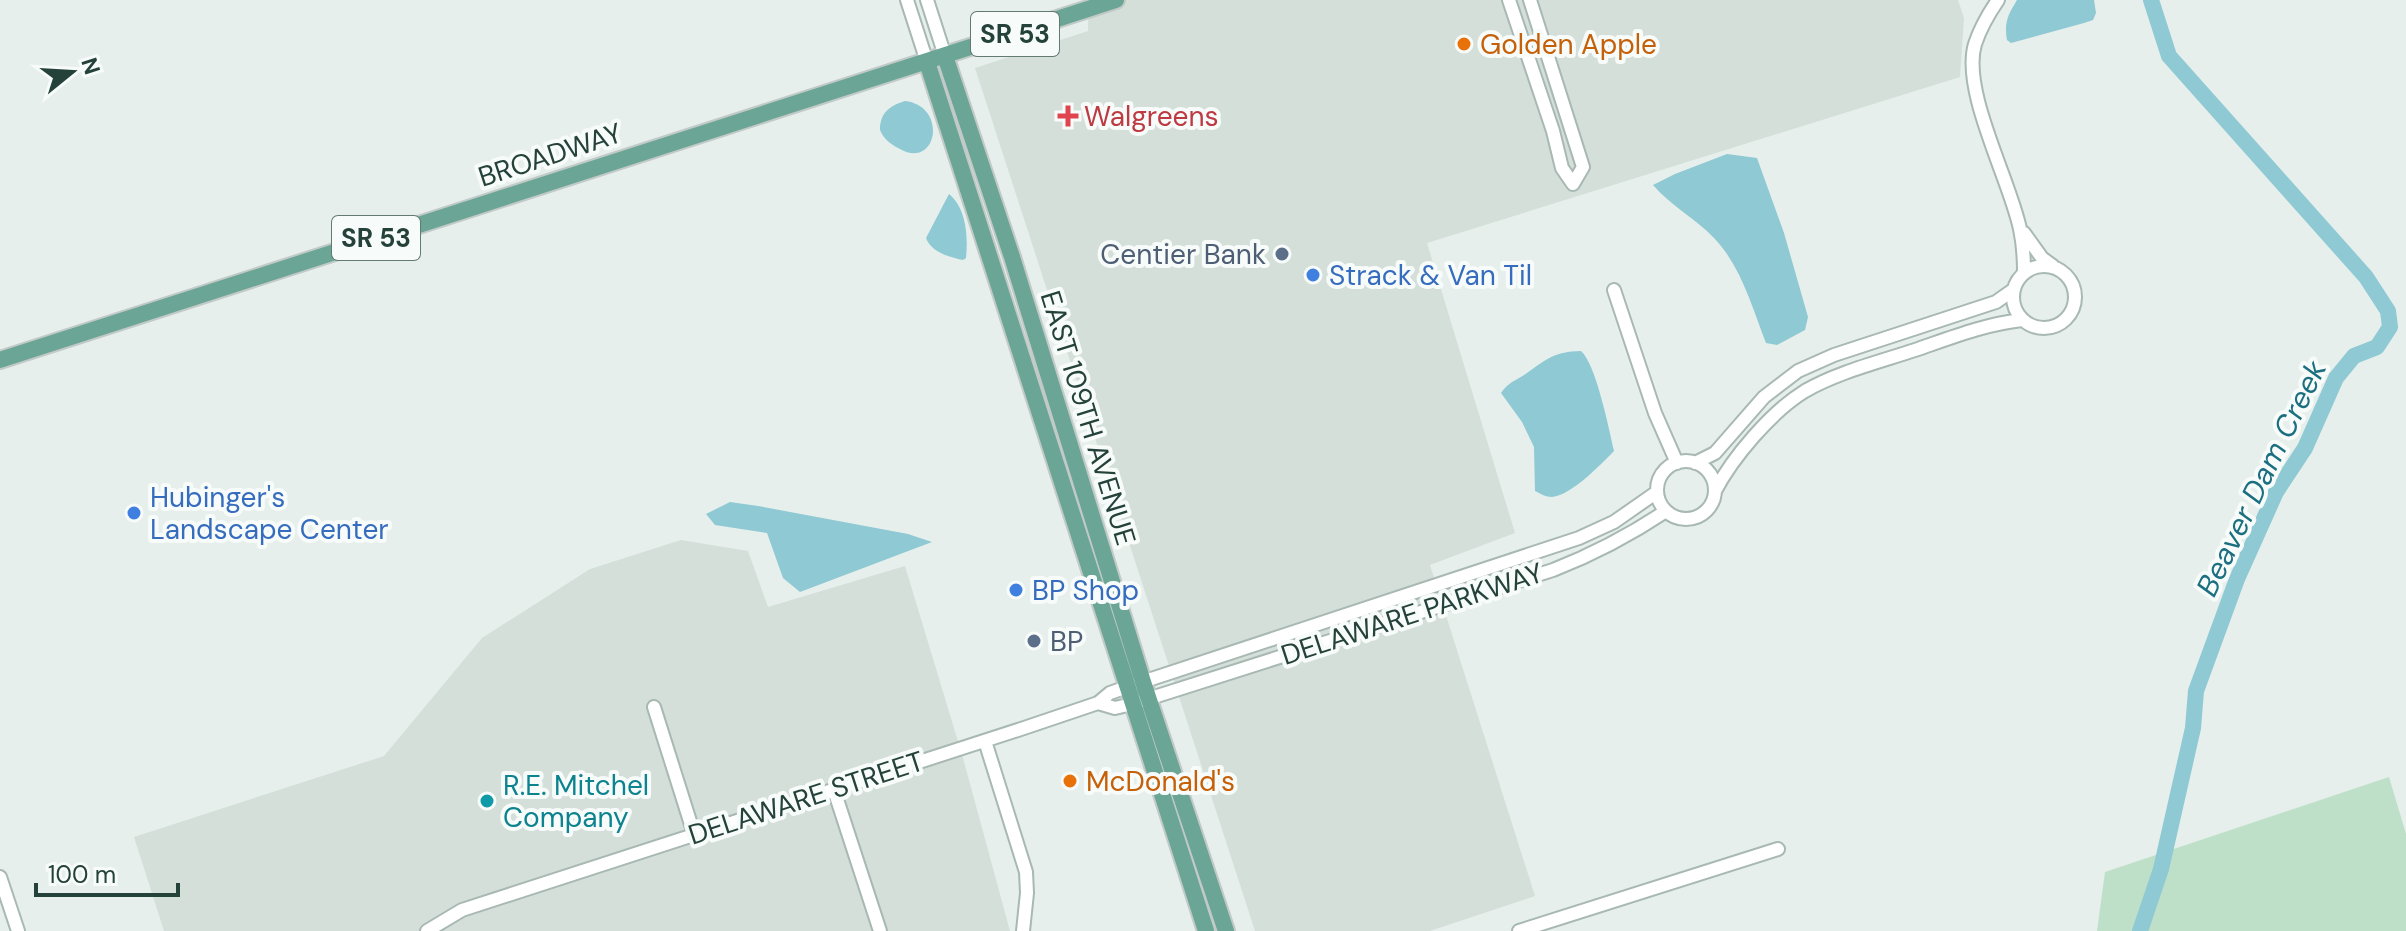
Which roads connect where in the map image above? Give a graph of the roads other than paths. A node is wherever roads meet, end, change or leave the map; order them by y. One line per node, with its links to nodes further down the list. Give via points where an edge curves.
1 (907, 0): 8 (street)
2 (927, 0): 7 (street)
3 (1116, 0): 7 (main road, BROADWAY / SR 53)
4 (1509, 0): 5 (street, via 1562,168 1573,184 1583,167)
5 (1530, 0)
6 (1998, 0): 9 (street, via 1975,45 1975,91)
7 (945, 56): 8 (main road, BROADWAY / SR 53); 21 (main road, EAST 109TH AVENUE, via 1012,257)
8 (927, 62): 15 (main road, BROADWAY / SR 53); 21 (main road, EAST 109TH AVENUE)
9 (2020, 227): 10 (street); 11 (street)
10 (2053, 266): 11 (street); 14 (street, via 2074,287 2069,316 2041,328)
11 (2024, 272): 13 (street)
12 (1614, 290): 16 (street)
13 (2013, 290): 14 (street, via 2012,301); 17 (street, via 1996,302 1798,371 1764,397 1715,453)
14 (2022, 320): 18 (street, via 1990,325 1805,392 1747,444)
15 (0, 360)
16 (1677, 463): 17 (street); 19 (street, via 1662,474)
17 (1695, 463): 18 (street, via 1710,474)
18 (1715, 491): 20 (street, via 1708,508 1693,518)
19 (1657, 492): 20 (street); 21 (street, DELAWARE PARKWAY, via 1579,538)
20 (1666, 511): 22 (street, DELAWARE PARKWAY, via 1625,538 1553,570)
21 (1135, 684): 22 (main road, EAST 109TH AVENUE); 23 (street, DELAWARE STREET)
22 (1140, 701): 23 (street, DELAWARE STREET, via 1115,708); 34 (main road, EAST 109TH AVENUE); 35 (main road, EAST 109TH AVENUE)
23 (1098, 703): 25 (street, DELAWARE STREET)
24 (654, 707): 27 (street)
25 (985, 741): 26 (street, DELAWARE STREET); 33 (street, via 1026,872)
26 (834, 790): 27 (street, DELAWARE STREET); 32 (street)
27 (694, 834): 31 (street, DELAWARE STREET, via 462,910)
28 (1778, 849): 36 (street)
29 (0, 877): 30 (street)
30 (18, 931)
31 (427, 931)
32 (880, 931)
33 (1023, 931)
34 (1206, 931)
35 (1226, 931)
36 (1519, 931)

